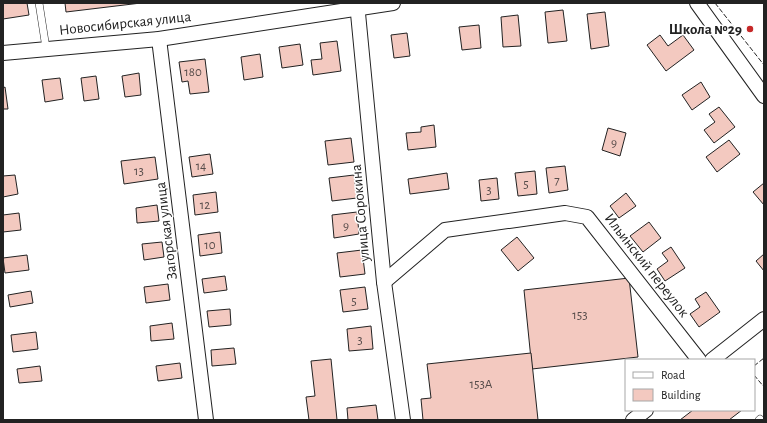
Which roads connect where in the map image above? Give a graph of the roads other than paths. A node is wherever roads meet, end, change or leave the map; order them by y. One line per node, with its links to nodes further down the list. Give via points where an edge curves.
1 (39, 3): 6 (lane)
2 (393, 3): 4 (street, Новосибирская улица)
3 (697, 3): 8 (street)
4 (357, 5): 5 (street, Новосибирская улица); 9 (street, улица Сорокина)
5 (159, 39): 6 (street, Новосибирская улица); 14 (street, Загорская улица)
6 (46, 48): 7 (street, Новосибирская улица)
7 (3, 53)
8 (764, 96)
9 (384, 282): 11 (street, Ильинский переулок, via 445,230 565,213 587,217); 15 (street, улица Сорокина)
10 (764, 319): 12 (street)
11 (698, 359)
12 (713, 359)
13 (645, 411): 16 (street)
14 (206, 420)
15 (403, 420)
16 (633, 420)

